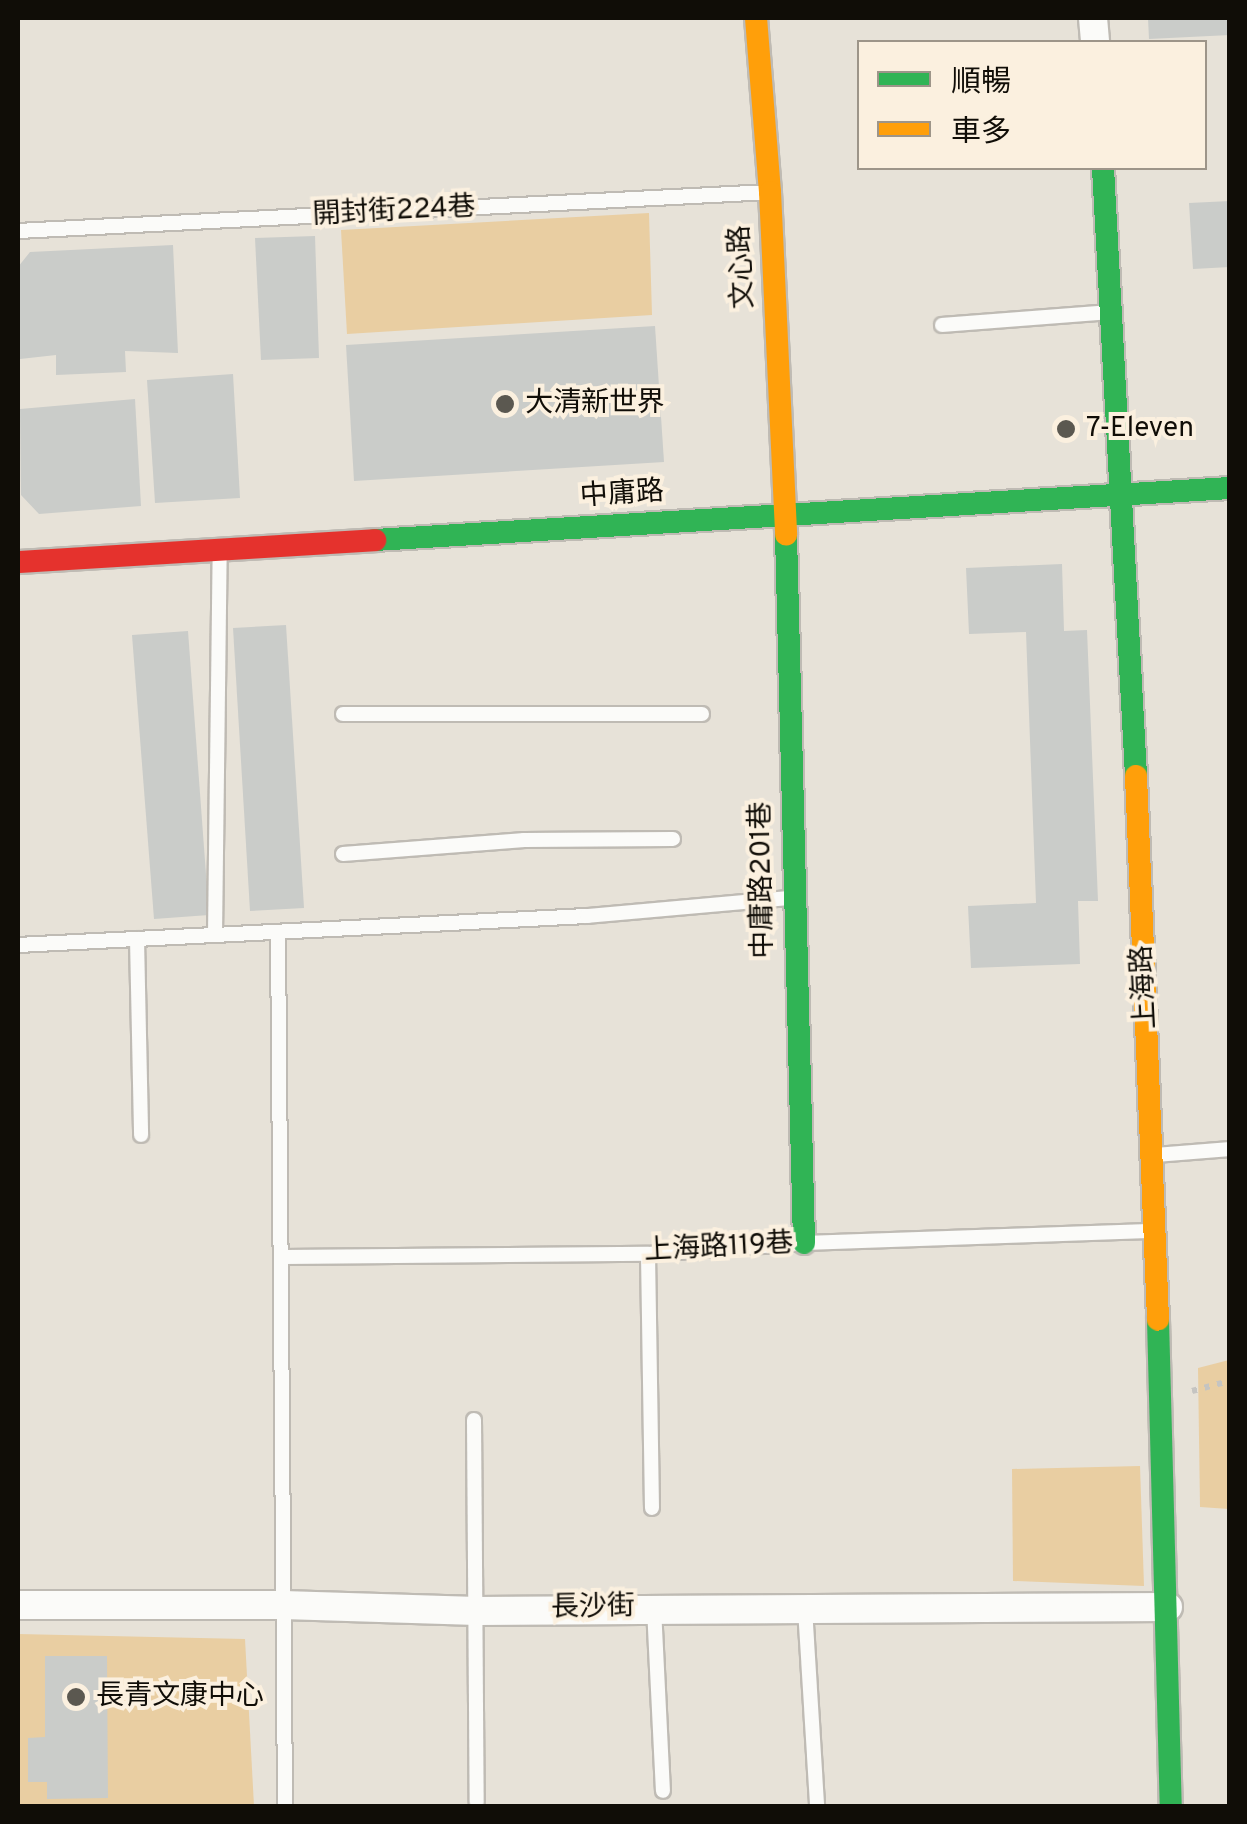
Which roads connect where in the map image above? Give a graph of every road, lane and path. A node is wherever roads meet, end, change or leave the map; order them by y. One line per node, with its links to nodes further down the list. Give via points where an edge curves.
1 (756, 18): 3 (street, 文心路)
2 (1102, 170): 5 (street, 上海路)
3 (770, 192): 4 (lane, 開封街224巷); 9 (street, 文心路)
4 (18, 232)
5 (1112, 312): 6 (lane); 8 (street, 上海路)
6 (942, 325)
7 (1230, 488): 8 (street, 中庸路)
8 (1123, 495): 9 (street, 中庸路); 23 (street, 上海路)
9 (785, 515): 10 (street, 中庸路); 16 (street, 中庸路201巷)
10 (220, 550): 11 (street, 中庸路); 18 (lane)
11 (18, 562)
12 (343, 714): 13 (lane)
13 (702, 714)
14 (674, 839): 15 (lane, via 524,840)
15 (343, 854)
16 (793, 898): 17 (lane); 25 (street, 中庸路201巷)
17 (278, 932): 18 (lane); 27 (lane)
18 (215, 935): 19 (lane)
19 (137, 940): 20 (lane); 21 (lane)
20 (18, 946)
21 (141, 1136)
22 (1230, 1149): 23 (lane)
23 (1153, 1156): 24 (street, 上海路)
24 (1155, 1231): 25 (lane, 上海路119巷); 33 (street, 上海路)
25 (804, 1243): 26 (lane, 上海路119巷)
26 (648, 1254): 27 (lane, 上海路119巷); 29 (lane)
27 (284, 1258): 31 (lane)
28 (474, 1420): 35 (lane)
29 (652, 1508)
30 (18, 1605): 31 (street, 長沙街)
31 (283, 1605): 35 (street, 長沙街); 38 (lane)
32 (654, 1607): 34 (street, 長沙街); 35 (street, 長沙街); 36 (lane)
33 (1168, 1607): 34 (street, 長沙街); 40 (street, 上海路)
34 (805, 1608): 39 (lane)
35 (477, 1611): 37 (lane)
36 (663, 1791)
37 (477, 1802)
38 (286, 1806)
39 (816, 1806)
40 (1171, 1806)

